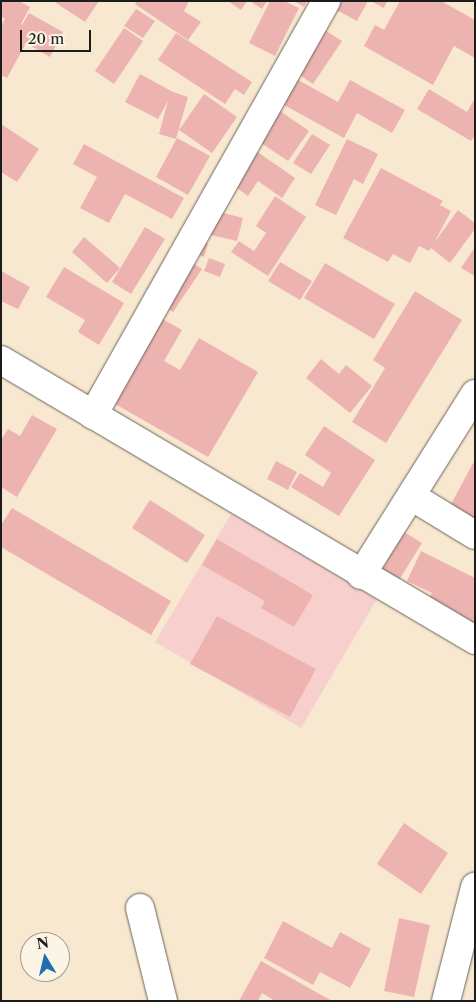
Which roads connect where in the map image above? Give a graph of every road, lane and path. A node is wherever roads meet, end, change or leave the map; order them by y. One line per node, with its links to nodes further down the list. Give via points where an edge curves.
1 (326, 1): 4 (street)
2 (1, 360): 4 (street)
3 (475, 394): 5 (street)
4 (93, 416): 7 (street)
5 (411, 496): 6 (street); 7 (street)
6 (475, 535)
7 (362, 575): 8 (street)
8 (475, 640)
9 (475, 887): 12 (street)
10 (140, 908): 11 (street)
11 (163, 1001)
12 (446, 1001)

